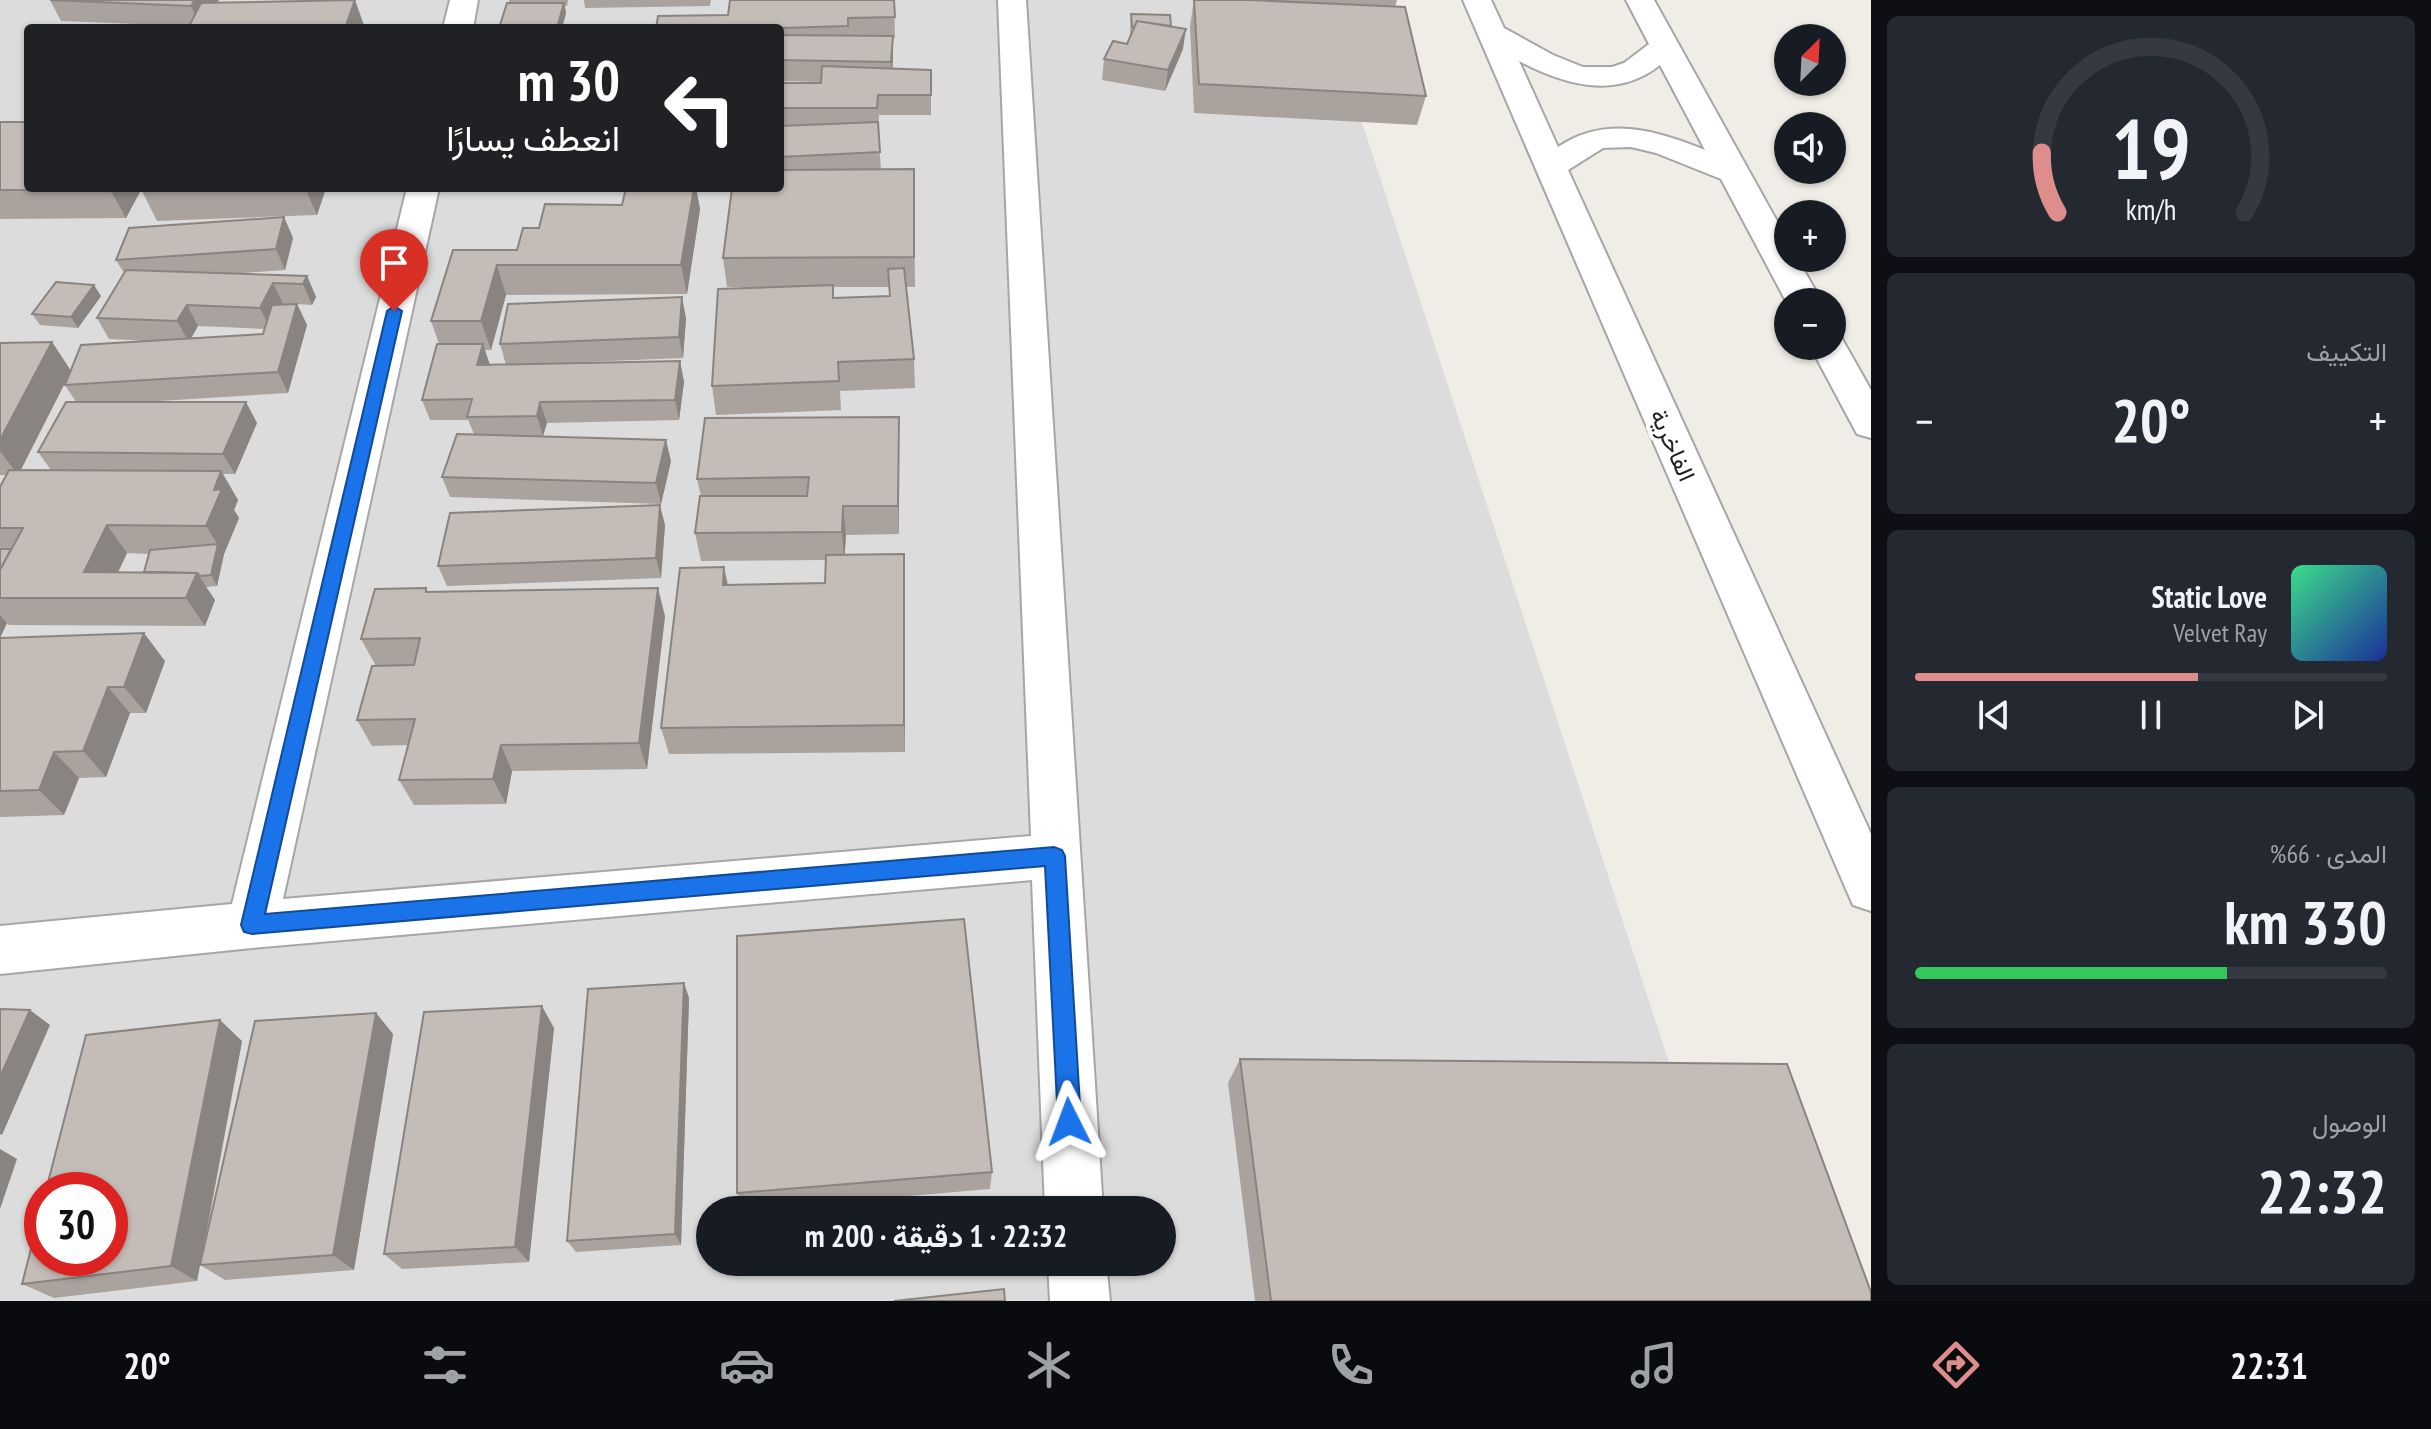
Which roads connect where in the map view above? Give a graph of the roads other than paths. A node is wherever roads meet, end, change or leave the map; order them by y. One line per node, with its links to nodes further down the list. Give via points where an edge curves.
1 (464, 0): 5 (street)
2 (1012, 0): 13 (street)
3 (1640, 0): 6 (street)
4 (1484, 16): 6 (street, via 1564,72 1589,78 1634,70); 7 (street, الفاخرية)
5 (459, 24)
6 (1665, 46): 8 (street)
7 (1550, 168): 8 (street, via 1583,145 1616,136 1650,142); 14 (street, الفاخرية)
8 (1734, 173): 10 (street)
9 (422, 192): 15 (street)
10 (1796, 288)
11 (1836, 360): 12 (street)
12 (1871, 424)
13 (1054, 856): 15 (street); 17 (street)
14 (1871, 889)
15 (252, 925): 16 (street)
16 (0, 950)
17 (1073, 1196)
18 (1078, 1276): 19 (street)
19 (1080, 1301)

